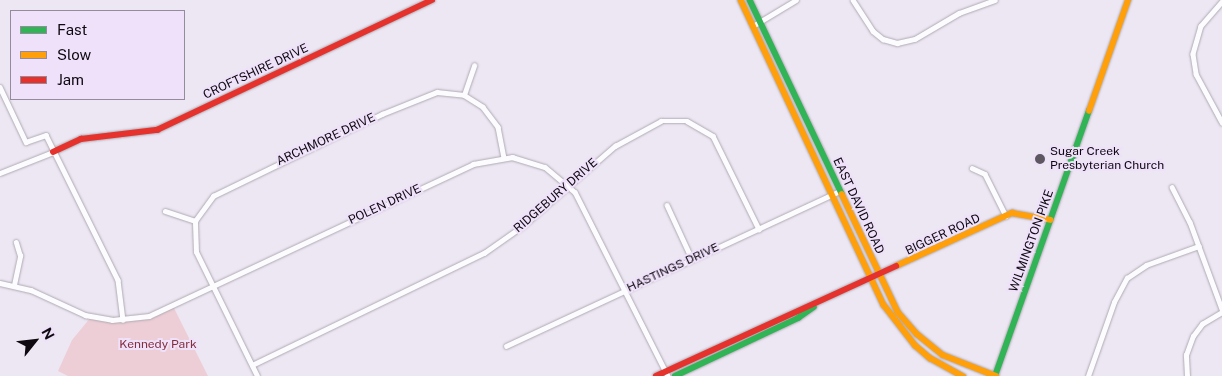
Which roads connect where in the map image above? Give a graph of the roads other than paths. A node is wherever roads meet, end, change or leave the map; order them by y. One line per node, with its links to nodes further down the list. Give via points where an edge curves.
1 (432, 0): 17 (street, CROFTSHIRE DRIVE, via 157,130 81,139)
2 (741, 0): 12 (street, EAST DAVID ROAD)
3 (750, 0): 11 (street, EAST DAVID ROAD)
4 (796, 0): 11 (street)
5 (853, 0): 10 (street, via 873,32 897,43 915,39 959,13)
6 (976, 0): 10 (street)
7 (995, 0): 10 (street)
8 (1130, 0): 28 (street, WILMINGTON PIKE)
9 (1222, 2): 16 (street, via 1201,26 1192,54 1196,74)
10 (978, 6)
11 (760, 22): 12 (street); 23 (street, EAST DAVID ROAD)
12 (753, 26): 24 (street, EAST DAVID ROAD)
13 (474, 66): 15 (street)
14 (0, 87): 17 (street, via 26,142 46,135)
15 (464, 95): 18 (street, via 483,107 494,120 501,136); 29 (street, ARCHMORE DRIVE, via 430,93 390,110 220,191 207,202)
16 (1222, 122)
17 (53, 152): 20 (street, CROFTSHIRE DRIVE); 42 (street, via 118,280)
18 (504, 157): 21 (street, POLEN DRIVE, via 545,167); 38 (street, POLEN DRIVE, via 473,164)
19 (972, 168): 27 (street, via 985,174)
20 (0, 173)
21 (569, 185): 30 (street, RIDGEBURY DRIVE, via 612,148 646,126 668,120 687,121 708,132 719,145); 39 (street, POLEN DRIVE); 44 (street, RIDGEBURY DRIVE, via 524,226 477,257)
22 (1172, 187): 32 (street)
23 (840, 191): 24 (street, HASTINGS DRIVE); 34 (street, EAST DAVID ROAD)
24 (832, 195): 30 (street, HASTINGS DRIVE); 35 (street, EAST DAVID ROAD)
25 (667, 204): 33 (street)
26 (166, 211): 29 (street)
27 (1006, 216): 28 (street, BIGGER ROAD, via 1022,213); 34 (street, BIGGER ROAD)
28 (1050, 220): 50 (street, WILMINGTON PIKE)
29 (195, 221): 38 (street, via 196,252)
30 (759, 229): 33 (street, HASTINGS DRIVE)
31 (16, 243): 37 (street, via 20,256)
32 (1199, 246): 41 (street); 51 (street, via 1146,265 1127,278 1114,302)
33 (692, 260): 39 (street, HASTINGS DRIVE)
34 (879, 276): 35 (street, BIGGER ROAD); 50 (street, EAST DAVID ROAD, via 898,312 922,340 950,358)
35 (872, 279): 40 (street, BIGGER ROAD); 49 (street, EAST DAVID ROAD, via 892,318 911,341 930,358)
36 (0, 283): 37 (street, POLEN DRIVE)
37 (14, 285): 42 (street, POLEN DRIVE, via 85,315)
38 (212, 287): 42 (street, POLEN DRIVE, via 160,312); 44 (street)
39 (625, 290): 43 (street, HASTINGS DRIVE); 45 (street, POLEN DRIVE)
40 (820, 302): 45 (street, BIGGER ROAD, via 800,308); 48 (street, BIGGER ROAD, via 798,318)
41 (1222, 311): 52 (street, via 1202,324 1192,336 1186,355)
42 (123, 320)
43 (506, 346)
44 (252, 365): 46 (street)
45 (667, 374): 47 (street, BIGGER ROAD)
46 (257, 376)
47 (656, 376)
48 (675, 376)
49 (963, 376)
50 (996, 376)
51 (1088, 376)
52 (1187, 376)

